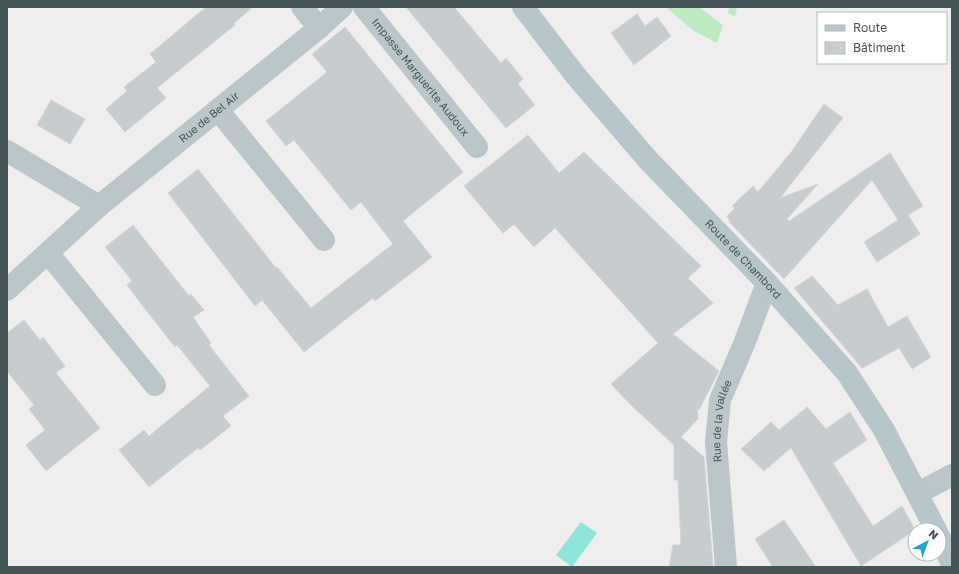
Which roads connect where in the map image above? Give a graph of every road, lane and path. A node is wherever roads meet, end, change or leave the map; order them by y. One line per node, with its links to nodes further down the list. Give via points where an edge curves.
1 (302, 7): 5 (street)
2 (342, 7): 5 (street, Rue de Bel Air)
3 (364, 7): 7 (street, Impasse Marguerite Audoux)
4 (523, 7): 12 (main road, Route de Chambord, via 576,76 649,161)
5 (319, 28): 6 (street, Rue de Bel Air)
6 (218, 110): 9 (street, Rue de Bel Air); 10 (street)
7 (477, 147)
8 (7, 151): 9 (street)
9 (100, 206): 11 (street, Rue de Bel Air)
10 (324, 240)
11 (48, 253): 13 (street, Rue de Bel Air); 14 (street)
12 (766, 283): 16 (main road, Route de Chambord, via 847,373 884,430); 20 (street, Rue de la Vallée, via 720,400 716,442)
13 (7, 290)
14 (155, 385)
15 (952, 475): 16 (street)
16 (918, 493): 17 (main road, Route de Chambord)
17 (932, 522)
18 (947, 553): 19 (main road)
19 (952, 564)
20 (726, 567)

